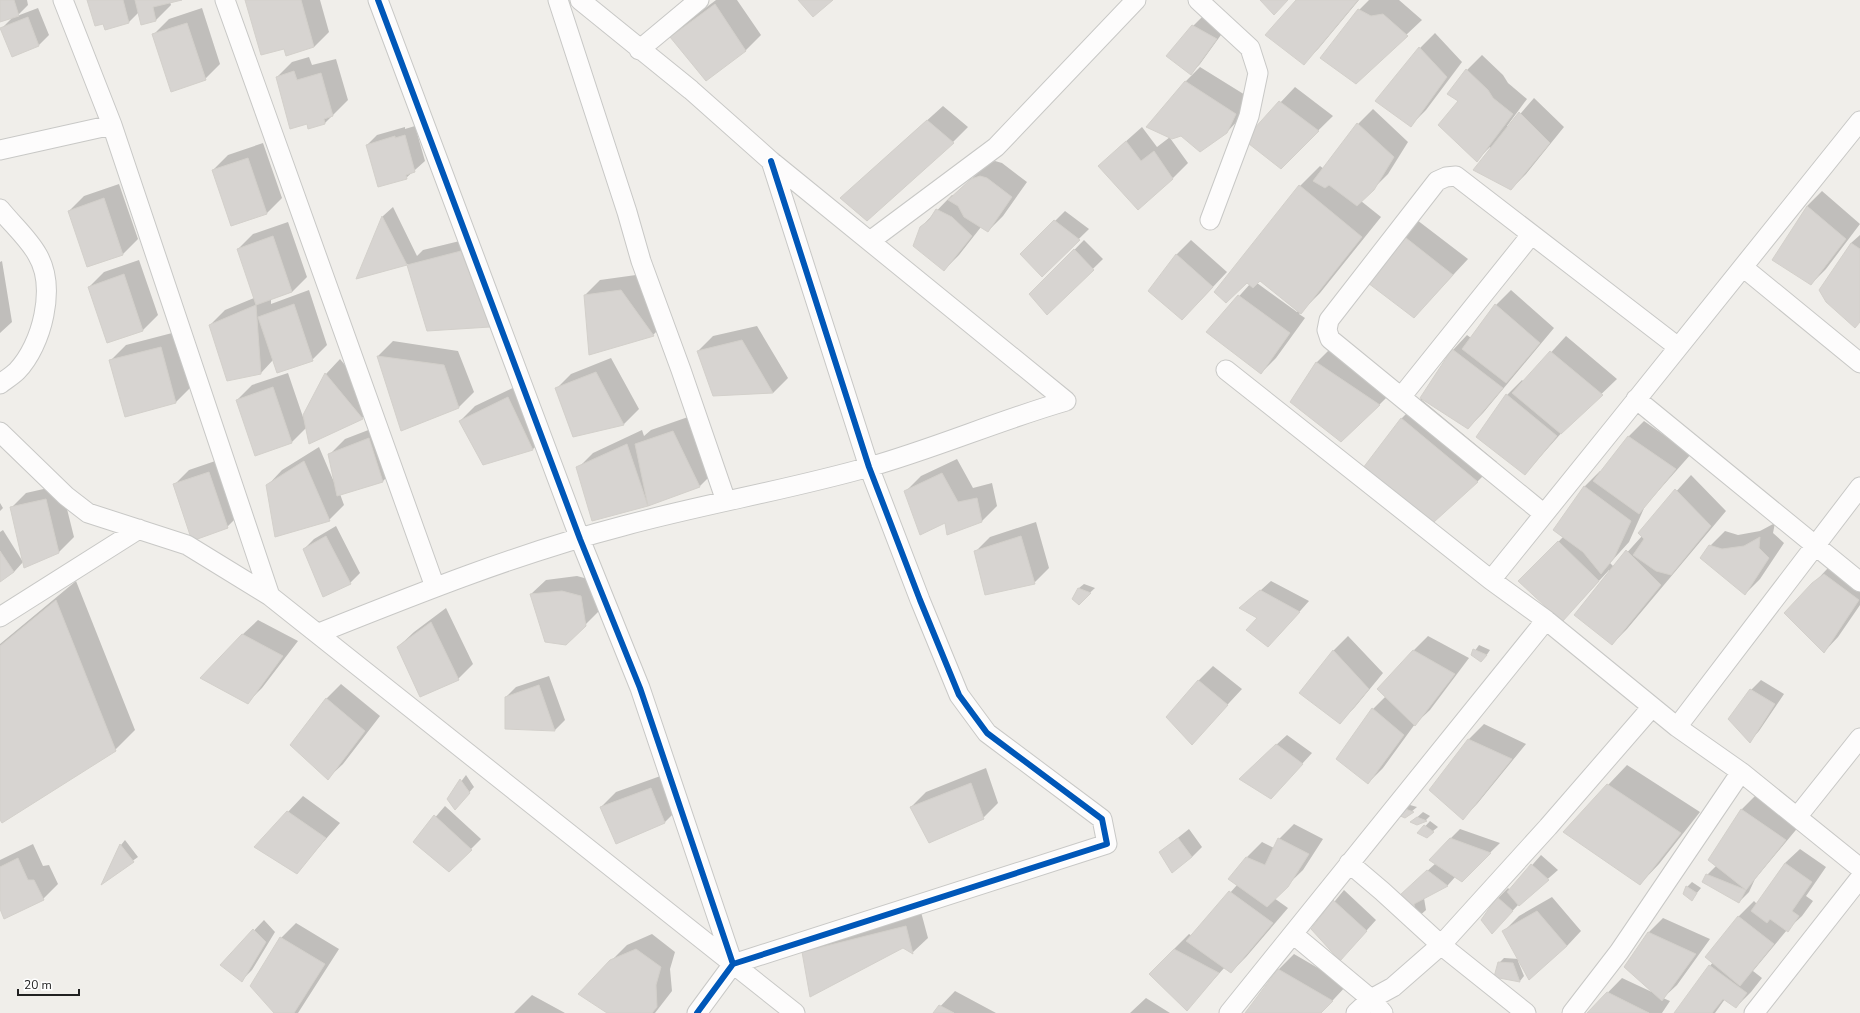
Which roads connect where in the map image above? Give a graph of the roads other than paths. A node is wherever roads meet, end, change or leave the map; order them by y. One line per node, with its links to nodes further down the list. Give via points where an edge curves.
1 (63, 0): 11 (street)
2 (225, 0): 35 (street)
3 (378, 0): 31 (street)
4 (558, 0): 28 (street, via 641,261)
5 (580, 0): 9 (street)
6 (699, 0): 9 (street)
7 (1136, 0): 17 (street, via 996,147)
8 (1198, 0): 15 (street, via 1250,48 1258,73 1249,116)
9 (639, 50): 13 (street, via 691,90)
10 (1860, 121): 18 (street)
11 (112, 124): 12 (street); 36 (street)
12 (0, 150)
13 (771, 161): 17 (street); 26 (street)
14 (0, 209): 22 (street, via 38,254 46,282 46,310 33,347 17,371)
15 (1210, 220)
16 (1531, 234): 19 (street); 23 (street); 23 (street, via 1456,176 1437,181 1329,320 1327,330 1330,339)
17 (870, 241): 26 (street, via 1066,401)
18 (1744, 268): 19 (street); 20 (street)
19 (1678, 347): 24 (street)
20 (1860, 363)
21 (1226, 370): 33 (street)
22 (0, 384)
23 (1401, 397): 29 (street)
24 (1636, 399): 29 (street); 32 (street)
25 (0, 432): 30 (street, via 66,496 88,513)
26 (869, 467): 28 (street); 50 (street, via 959,695 987,733 1102,819 1108,844)
27 (1860, 487): 32 (street)
28 (726, 501): 31 (street)
29 (1544, 514): 33 (street)
30 (139, 529): 36 (street, via 187,544); 37 (street)
31 (580, 538): 35 (street); 50 (street, via 640,688)
32 (1817, 546): 34 (street); 41 (street)
33 (1491, 580): 38 (street)
34 (1860, 582)
35 (435, 587): 39 (street)
36 (270, 596): 39 (street)
37 (0, 617)
38 (1546, 620): 40 (street); 45 (street)
39 (319, 634): 50 (street)
40 (1652, 707): 41 (street); 49 (street)
41 (1677, 727): 43 (street)
42 (1860, 738): 44 (street)
43 (1741, 772): 44 (street); 57 (street, via 1619,952)
44 (1797, 817): 46 (street)
45 (1349, 864): 48 (street); 49 (street)
46 (1860, 868)
47 (1860, 878): 58 (street)
48 (1293, 934): 51 (street); 54 (street)
49 (1441, 945): 51 (street, via 1393,986); 56 (street)
50 (733, 964): 52 (street); 53 (street)
51 (1377, 1006): 55 (street)
52 (697, 1013)
53 (795, 1013)
54 (1229, 1013)
55 (1356, 1013)
56 (1526, 1013)
57 (1572, 1013)
58 (1754, 1013)

